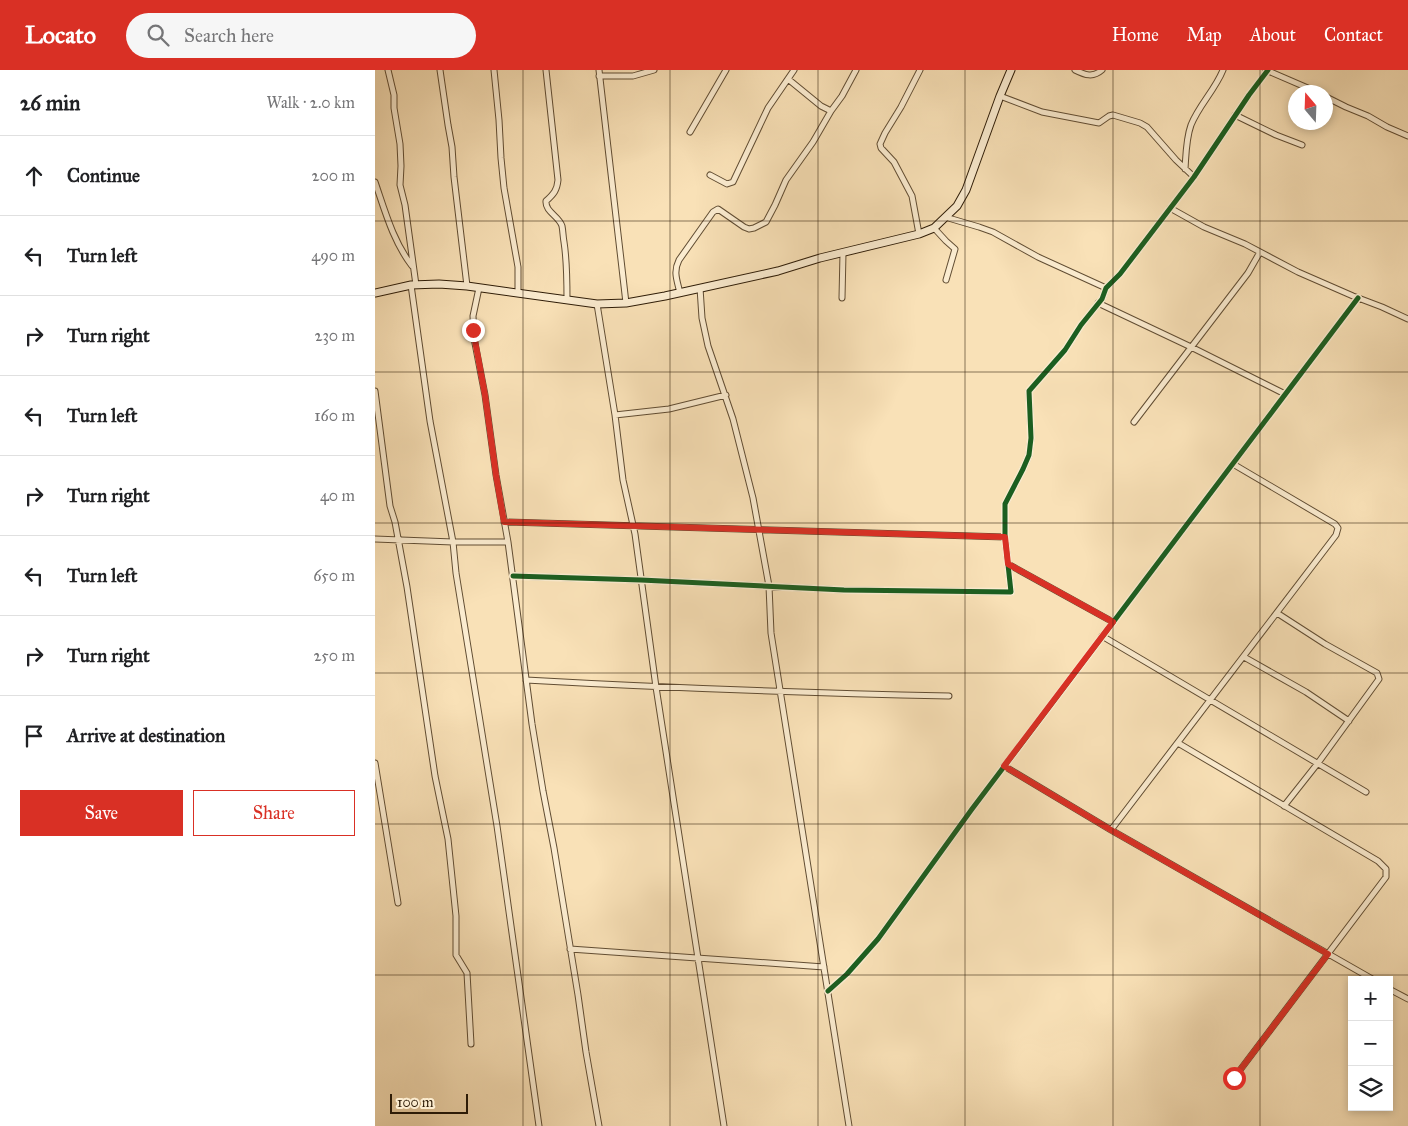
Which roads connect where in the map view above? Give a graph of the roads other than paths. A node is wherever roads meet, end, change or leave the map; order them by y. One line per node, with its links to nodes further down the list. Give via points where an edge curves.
1 (389, 70): 35 (street, via 399,144 400,185)
2 (440, 70): 38 (street)
3 (494, 70): 44 (street, via 504,188 518,267)
4 (546, 70): 47 (street, via 558,180 557,189 546,201 546,206 562,226)
5 (654, 70): 15 (street, via 633,76)
6 (727, 70): 22 (street)
7 (794, 70): 16 (street)
8 (856, 70): 20 (street)
9 (920, 70): 32 (street, via 880,144 912,196)
10 (1011, 70): 18 (street)
11 (1075, 70): 12 (street, via 1090,76)
12 (1102, 70)
13 (1223, 70): 25 (street, via 1191,125)
14 (1267, 70): 17 (street); 21 (street)
15 (599, 73): 48 (street)
16 (789, 79): 20 (street); 26 (street, via 768,108 733,182 727,184)
17 (1301, 85)
18 (999, 96): 25 (street, via 1042,112 1099,123 1109,116 1140,123 1155,134); 30 (street, via 966,190 957,206)
19 (1333, 101): 23 (street)
20 (831, 111): 42 (street, via 786,180 765,222 749,229 719,209 713,212 676,266 675,276)
21 (1235, 115): 24 (street); 27 (street)
22 (690, 132)
23 (1408, 136)
24 (1301, 145)
25 (1185, 169): 27 (street)
26 (710, 175)
27 (1193, 177): 29 (street)
28 (375, 182): 35 (street, via 396,240)
29 (1169, 208): 33 (street); 41 (street)
30 (945, 217): 31 (street); 41 (street, via 986,230)
31 (934, 228): 32 (street); 36 (street, via 955,249)
32 (919, 234): 34 (street)
33 (1260, 252): 46 (street); 52 (street, via 1248,273)
34 (843, 253): 40 (street); 45 (street)
35 (413, 267): 37 (street)
36 (946, 280)
37 (413, 285): 38 (street); 43 (street); 66 (street, via 430,421)
38 (467, 286): 39 (street)
39 (479, 288): 44 (street); 60 (street, via 473,330)
40 (700, 288): 42 (street); 55 (street, via 708,346)
41 (1106, 288): 49 (street)
42 (680, 292): 48 (street)
43 (375, 293)
44 (518, 293): 47 (street)
45 (842, 298)
46 (1358, 298): 51 (street); 54 (street)
47 (567, 300): 50 (street)
48 (625, 303): 50 (street)
49 (1098, 303): 52 (street); 63 (street, via 1065,350 1029,391 1029,455 1005,504)
50 (597, 304): 56 (street)
51 (1408, 319)
52 (1191, 347): 54 (street); 58 (street)
53 (375, 391): 57 (street)
54 (1285, 394): 59 (street)
55 (726, 395): 56 (street, via 669,409); 62 (street)
56 (615, 415): 61 (street, via 623,480)
57 (377, 417): 65 (street)
58 (1134, 422)
59 (1233, 464): 72 (street, via 1338,528); 73 (street)
60 (504, 522): 61 (street); 67 (street)
61 (633, 526): 62 (street); 70 (street)
62 (758, 529): 63 (street); 71 (street)
63 (1005, 537): 68 (street)
64 (375, 539): 65 (street)
65 (397, 539): 66 (street); 98 (street, via 448,839 457,955 467,973)
66 (453, 542): 67 (street); 100 (street)
67 (508, 542): 69 (street)
68 (1008, 564): 71 (street, via 1011,592); 73 (street)
69 (513, 576): 70 (street); 76 (street)
70 (641, 580): 71 (street); 77 (street)
71 (769, 586): 78 (street, via 771,632)
72 (1277, 613): 75 (street); 81 (street, via 1377,673 1379,680)
73 (1113, 622): 74 (street)
74 (1102, 636): 80 (street); 85 (street)
75 (1244, 657): 80 (street); 81 (street)
76 (526, 680): 77 (street); 90 (street)
77 (656, 688): 78 (street); 92 (street)
78 (780, 692): 79 (street); 93 (street)
79 (949, 696)
80 (1211, 700): 82 (street); 84 (street)
81 (1349, 721): 84 (street)
82 (1178, 743): 87 (street); 88 (street)
83 (375, 763): 89 (street)
84 (1319, 763): 86 (street); 87 (street)
85 (1004, 766): 88 (street); 95 (street, via 878,939)
86 (1366, 792)
87 (1284, 806): 91 (street, via 1378,861 1386,869 1386,877)
88 (1111, 830): 91 (street)
89 (398, 903)
90 (570, 949): 92 (street); 101 (street)
91 (1328, 954): 94 (street); 99 (street)
92 (698, 958): 93 (street); 102 (street)
93 (824, 966): 95 (street)
94 (1367, 976)
95 (828, 991): 103 (street)
96 (1393, 991): 97 (street)
97 (1408, 999)
98 (471, 1044)
99 (1234, 1078)
100 (539, 1126)
101 (599, 1126)
102 (724, 1126)
103 (849, 1126)

